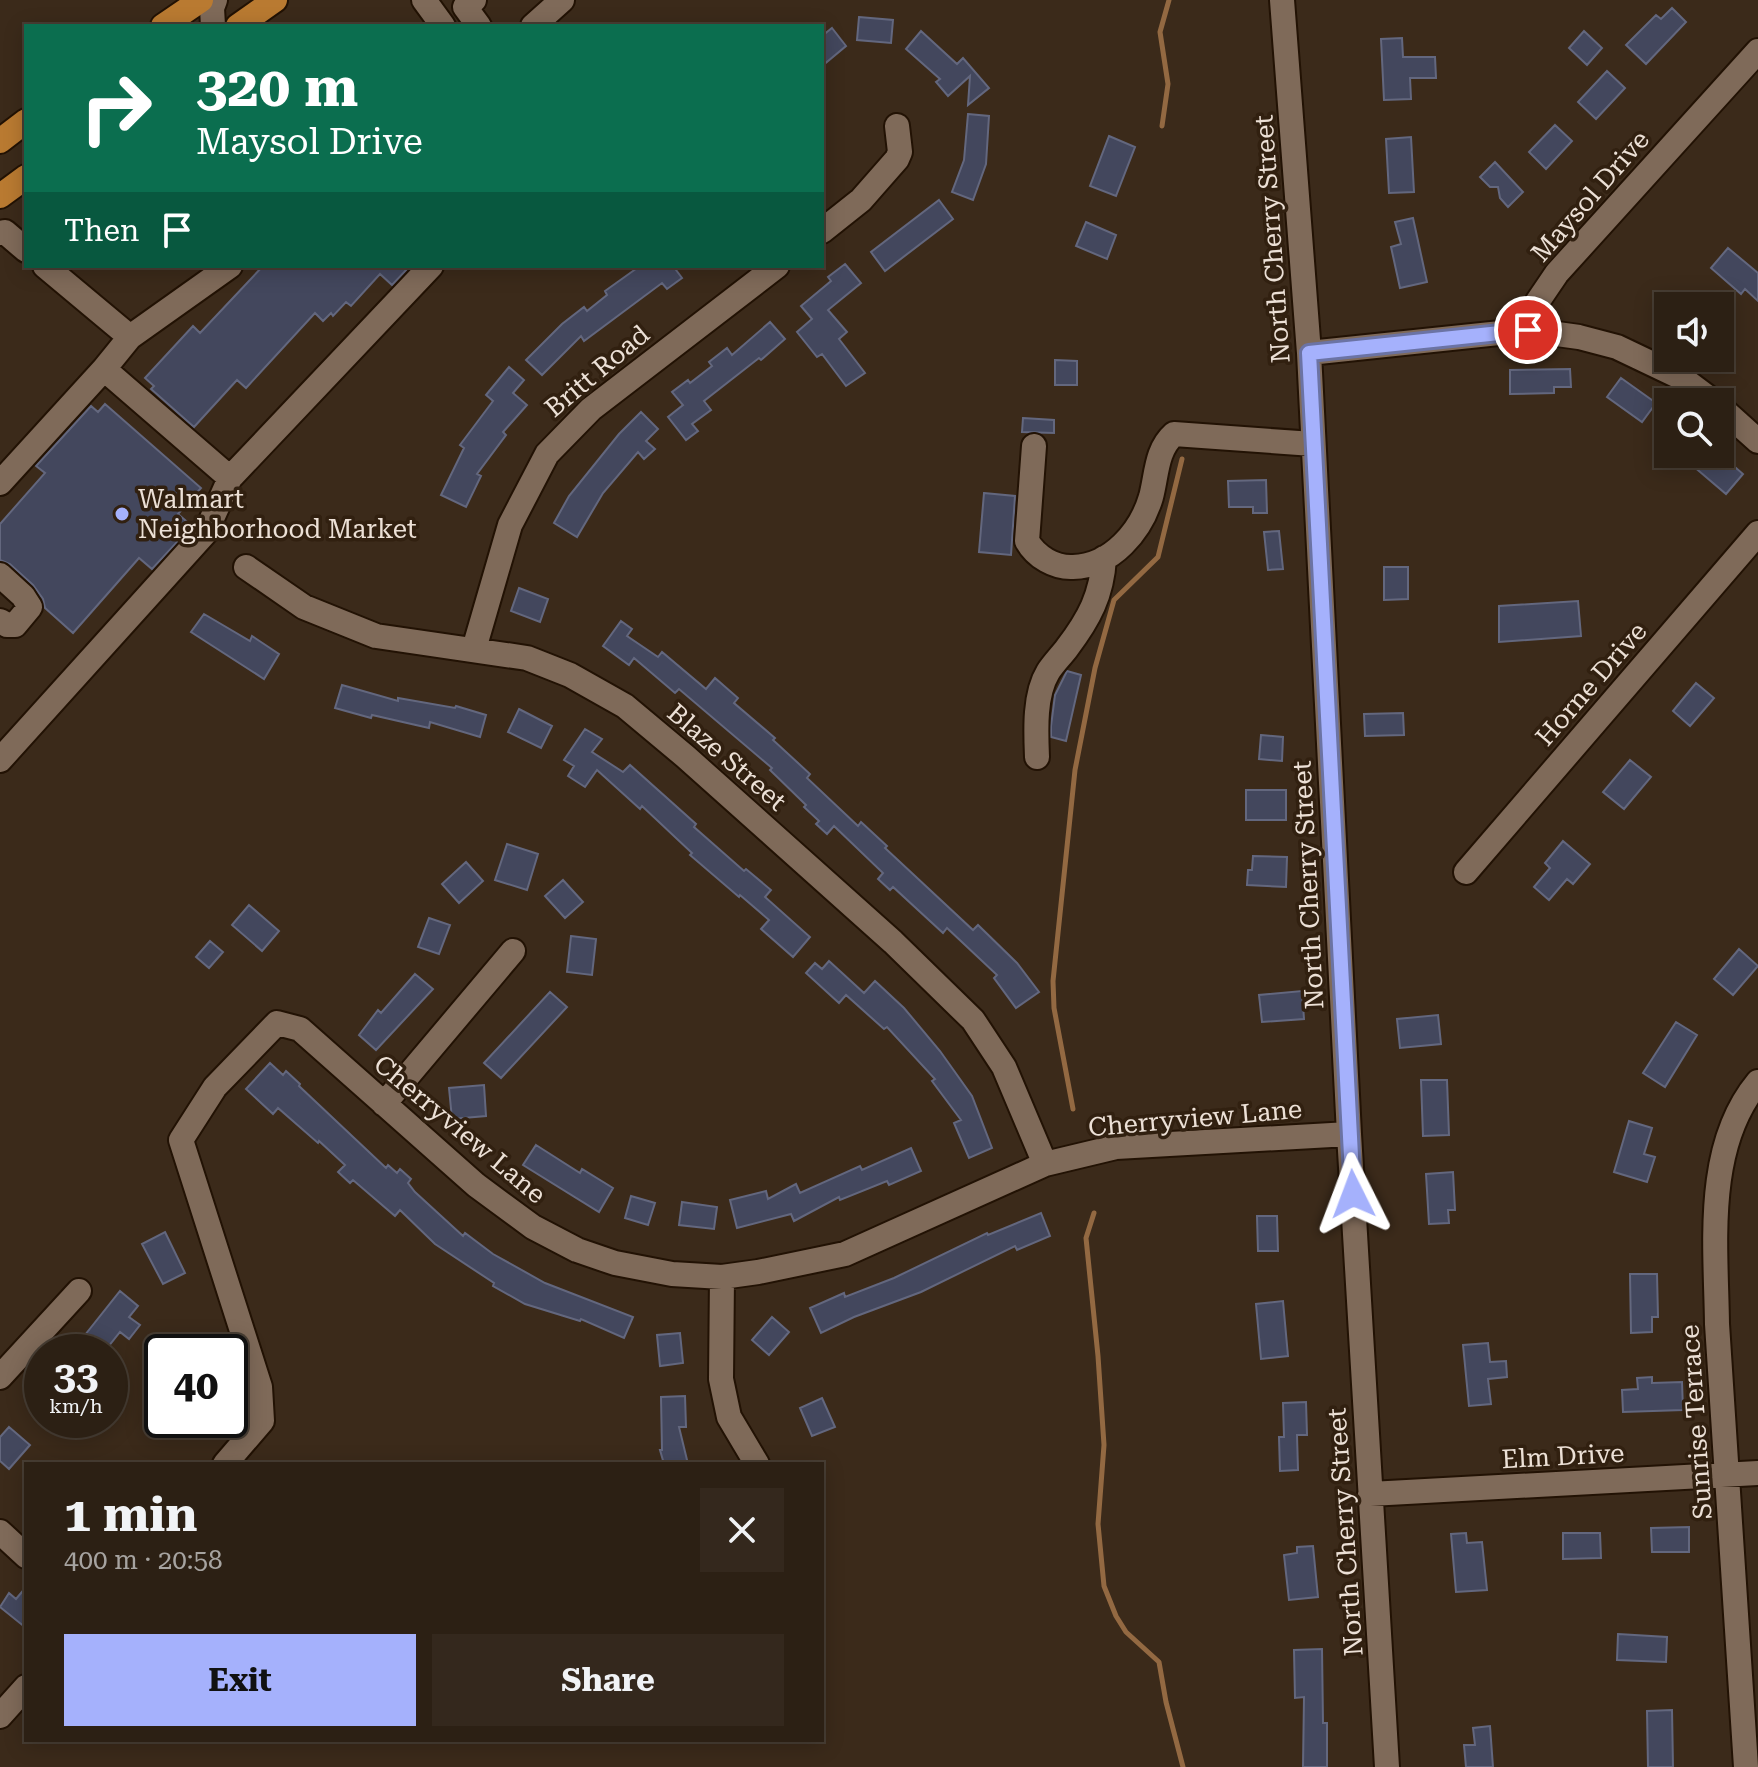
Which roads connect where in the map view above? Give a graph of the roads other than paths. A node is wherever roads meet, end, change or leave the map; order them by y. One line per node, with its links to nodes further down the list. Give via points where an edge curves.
1 (201, 0): 8 (main road)
2 (215, 0): 9 (street)
3 (278, 0): 10 (main road); 11 (street)
4 (424, 0): 12 (street)
5 (474, 0): 13 (street, via 465,7)
6 (562, 0): 14 (street)
7 (1282, 0): 31 (street, North Cherry Street)
8 (166, 24)
9 (213, 24)
10 (241, 24)
11 (262, 24)
12 (442, 24)
13 (478, 24)
14 (535, 24)
15 (1758, 51): 29 (street, Maysol Drive, via 1557,273 1538,301)
16 (24, 123): 18 (main road)
17 (897, 126): 21 (street, via 897,159 861,200)
18 (0, 141)
19 (24, 178): 20 (main road)
20 (0, 196)
21 (824, 229)
22 (0, 233): 23 (street)
23 (24, 248)
24 (50, 268): 28 (street)
25 (227, 268): 30 (street)
26 (429, 268): 38 (street)
27 (774, 268): 45 (street, Britt Road, via 591,409 547,454 510,525)
28 (69, 276): 30 (street)
29 (1528, 330): 31 (street); 33 (street, via 1617,347)
30 (130, 337): 32 (street)
31 (1309, 353): 36 (street, North Cherry Street)
32 (104, 369): 38 (street); 39 (street)
33 (1695, 388)
34 (1734, 420): 35 (street)
35 (1758, 441)
36 (1313, 444): 41 (street, via 1174,434 1160,452 1142,519 1132,536); 52 (street, North Cherry Street)
37 (1034, 446): 41 (street, via 1026,528 1031,549 1070,568)
38 (230, 478): 47 (street, via 206,532)
39 (0, 483)
40 (1758, 533): 48 (street, Horne Drive)
41 (1104, 558): 46 (street, via 1093,608 1046,674 1035,718)
42 (246, 567): 45 (street, Blaze Street, via 304,607 376,636)
43 (0, 575): 44 (street, via 30,607 15,625)
44 (0, 621)
45 (474, 649): 53 (street, Blaze Street, via 527,658 625,706 882,932 973,1020 1004,1067)
46 (1037, 757)
47 (0, 760)
48 (1466, 872)
49 (513, 951): 51 (street)
50 (1758, 1082): 60 (street, Sunrise Terrace, via 1728,1135 1717,1205 1717,1324)
51 (384, 1104): 54 (street, Cherryview Lane, via 476,1185 533,1227 577,1250 672,1274); 57 (street, Cherryview Lane, via 300,1029 277,1023 215,1087 181,1140 260,1387 262,1421)
52 (1349, 1134): 53 (street, Cherryview Lane, via 1116,1147); 61 (street, North Cherry Street)
53 (1045, 1164): 54 (street, Cherryview Lane, via 845,1254)
54 (722, 1277): 58 (street, via 721,1379 729,1417)
55 (79, 1291): 56 (street)
56 (0, 1377)
57 (227, 1462)
58 (756, 1462)
59 (1758, 1473): 60 (street, Elm Drive)
60 (1729, 1476): 61 (street, Elm Drive); 67 (street, Sunrise Terrace)
61 (1370, 1494): 66 (street, North Cherry Street)
62 (0, 1532): 63 (street)
63 (24, 1554)
64 (24, 1689): 65 (street)
65 (0, 1716)
66 (1387, 1767)
67 (1746, 1767)

